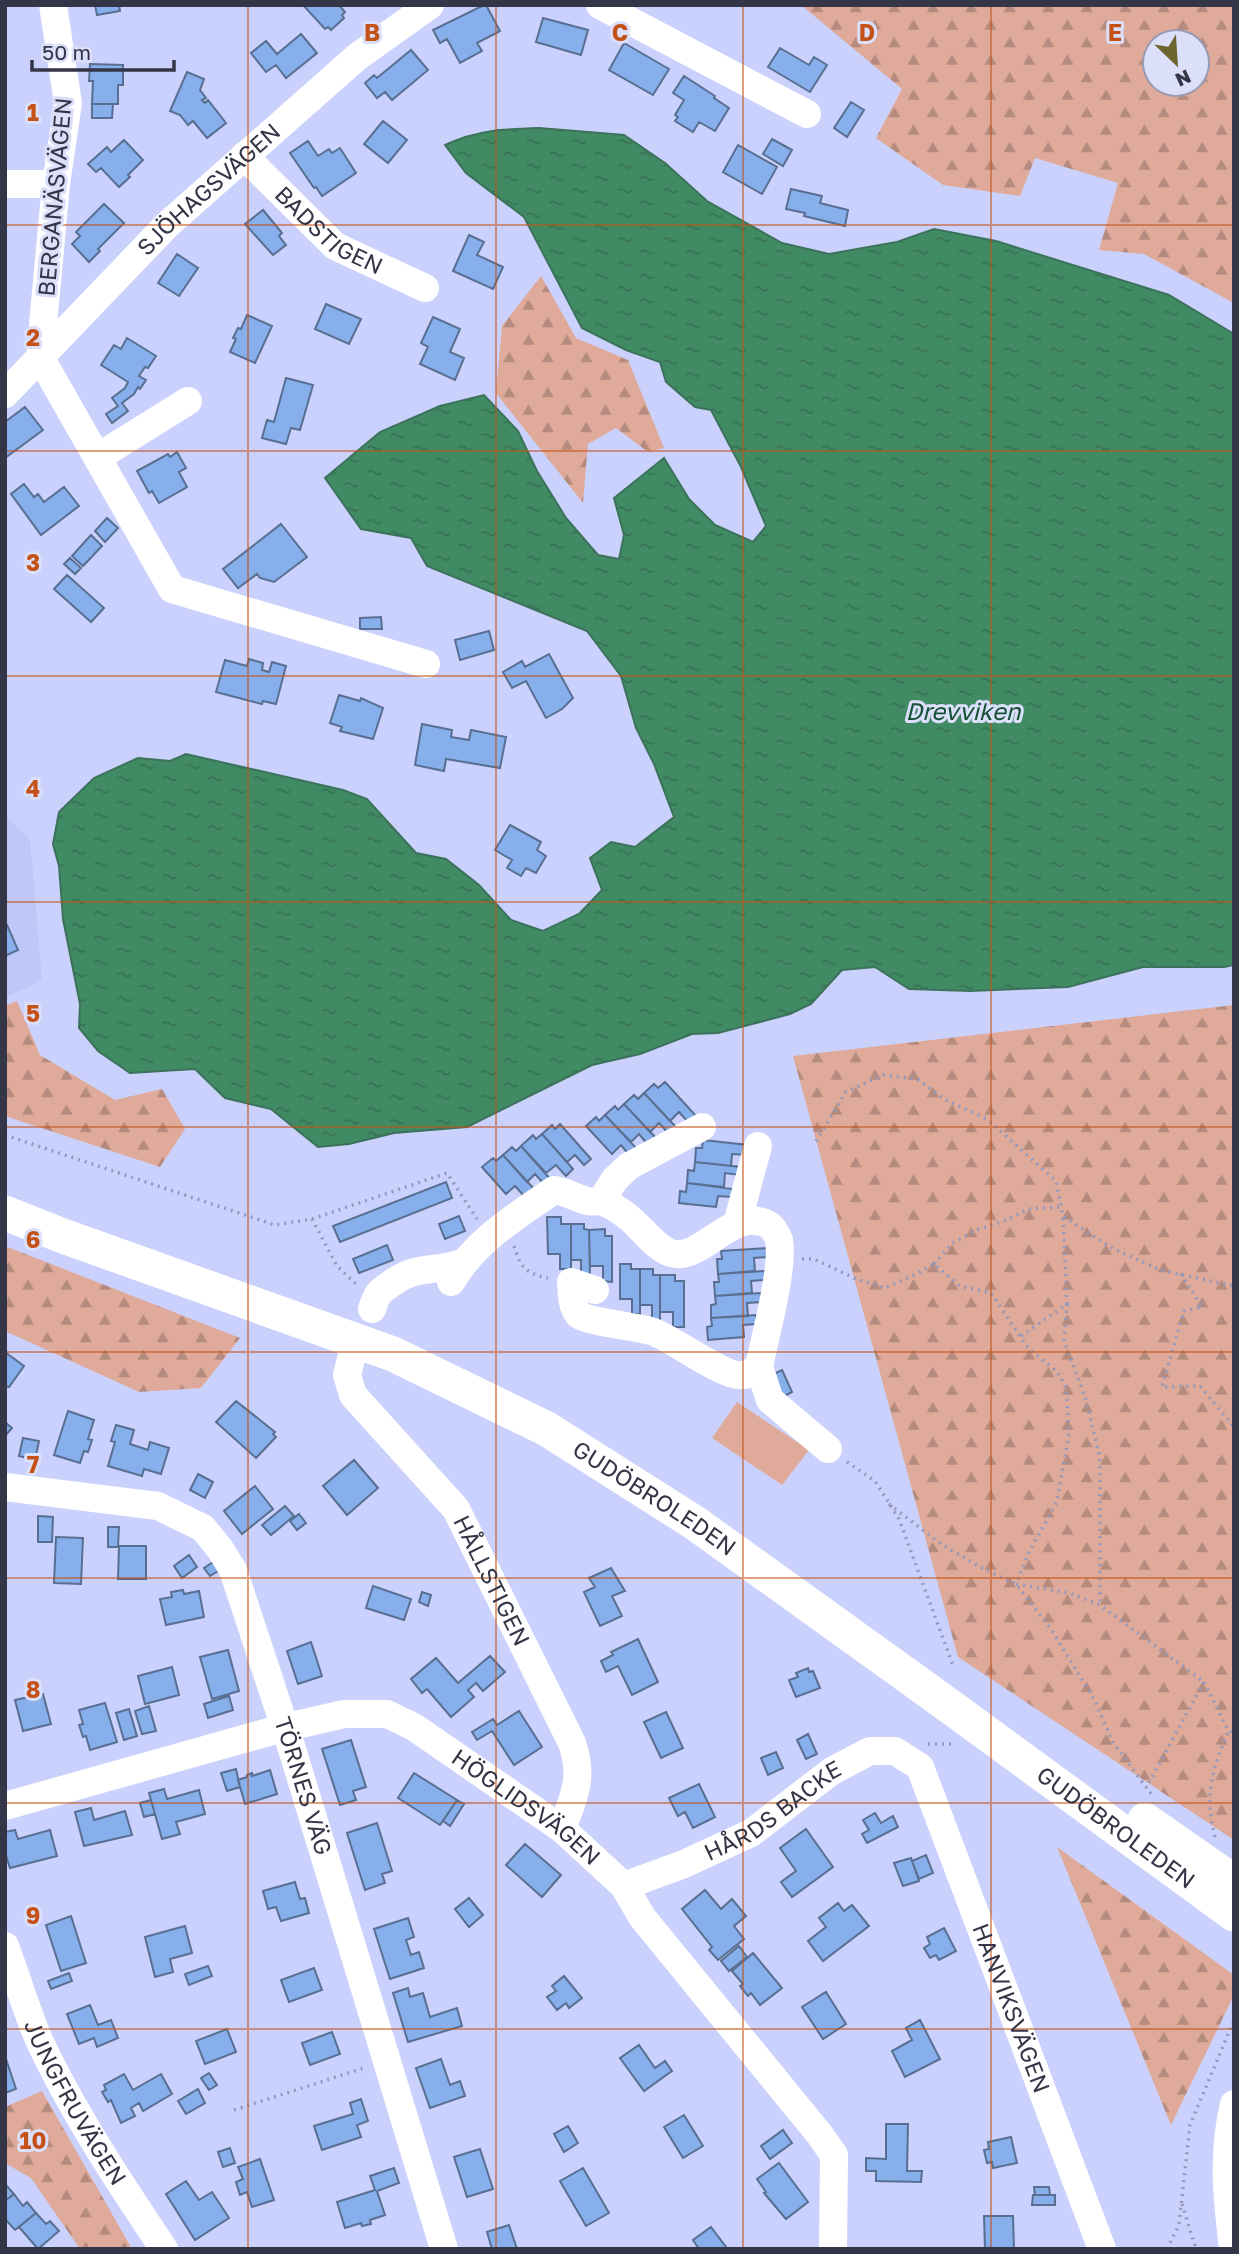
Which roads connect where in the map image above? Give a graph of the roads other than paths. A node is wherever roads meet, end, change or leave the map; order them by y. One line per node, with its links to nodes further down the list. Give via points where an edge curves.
1 (53, 5): 8 (street, BERGANÄSVÄGEN, via 68,103)
2 (430, 5): 4 (street, SJÖHAGSVÄGEN)
3 (600, 5): 5 (street)
4 (398, 15): 6 (street, SJÖHAGSVÄGEN)
5 (807, 114)
6 (244, 156): 9 (street, BADSTIGEN, via 335,246); 10 (street, SJÖHAGSVÄGEN, via 167,225)
7 (5, 184): 8 (street)
8 (57, 184): 10 (street, BERGANÄSVÄGEN)
9 (425, 288)
10 (40, 357): 11 (street, SJÖHAGSVÄGEN); 13 (street)
11 (5, 394)
12 (188, 401): 13 (street)
13 (97, 457): 14 (street, via 173,589)
14 (426, 664)
15 (702, 1127): 18 (street, via 629,1166)
16 (758, 1146): 20 (street)
17 (5, 1194): 31 (main road, GUDÖBROLEDEN, via 397,1340 557,1415 821,1592)
18 (601, 1201): 20 (street, via 627,1216 669,1252 697,1248); 22 (street, via 587,1202 554,1190 494,1232 456,1273 403,1264)
19 (5, 1213): 33 (main road, GUDÖBROLEDEN, via 393,1354 547,1429 695,1523)
20 (737, 1224): 24 (street, via 748,1220 770,1225 779,1239)
21 (595, 1290): 24 (street, via 571,1282 572,1304 587,1320 652,1331 726,1372 743,1376)
22 (374, 1301)
23 (351, 1359): 30 (street, HÅLLSTIGEN, via 347,1375 353,1395 456,1509 572,1743 578,1785)
24 (759, 1367): 25 (street, via 770,1400)
25 (828, 1449)
26 (5, 1487): 27 (street, TÖRNES VÄG, via 158,1506 203,1528 233,1570)
27 (283, 1728): 29 (street, HÖGLIDSVÄGEN); 30 (street, HÖGLIDSVÄGEN, via 344,1714 387,1714 414,1727); 37 (street, TÖRNES VÄG)
28 (920, 1767): 32 (street, HÅRDS BACKE, via 895,1751 870,1751 832,1771 751,1833); 39 (street, HANVIKSVÄGEN)
29 (5, 1806)
30 (562, 1829): 32 (street, HÖGLIDSVÄGEN)
31 (1234, 1882)
32 (624, 1886): 38 (street, HÖGLIDSVÄGEN, via 642,1917 834,2155)
33 (1234, 1914)
34 (5, 1946): 36 (street, JUNGFRUVÄGEN, via 39,2039 64,2088)
35 (1232, 2117): 40 (street, via 1225,2186)
36 (164, 2249)
37 (444, 2249)
38 (832, 2249)
39 (1102, 2249)
40 (1233, 2249)

